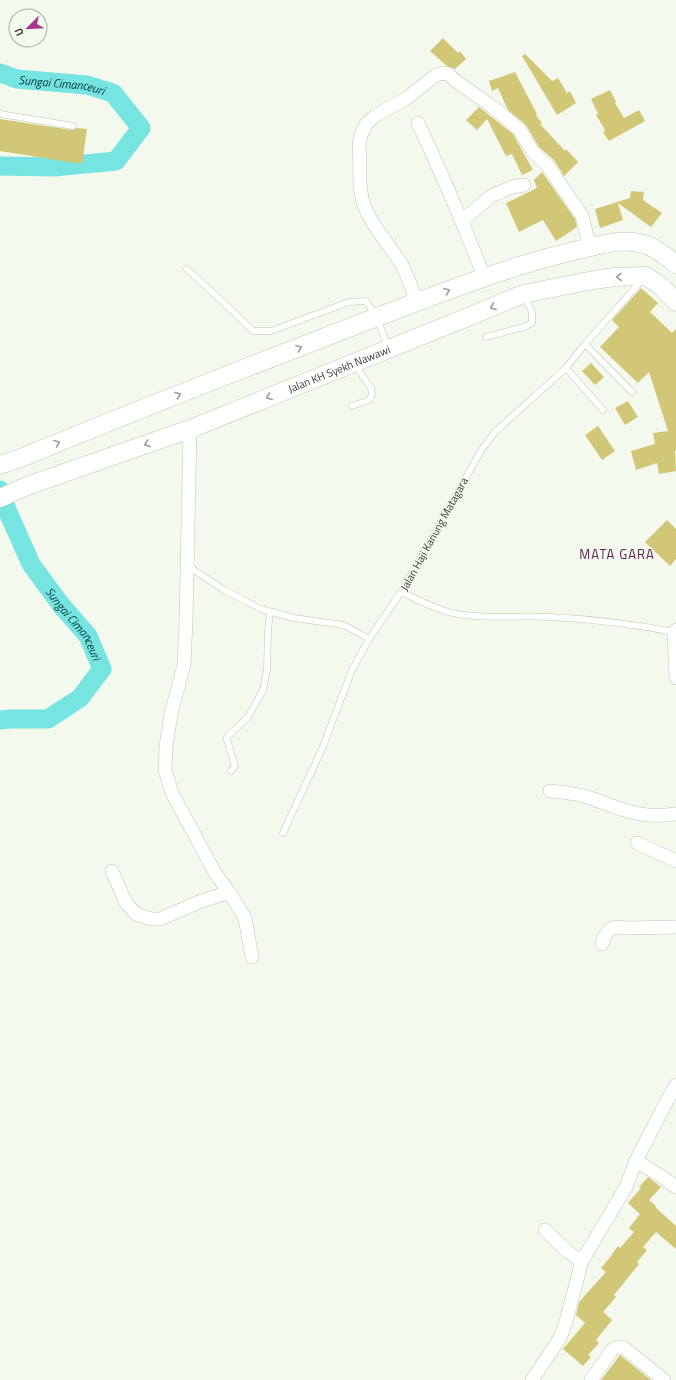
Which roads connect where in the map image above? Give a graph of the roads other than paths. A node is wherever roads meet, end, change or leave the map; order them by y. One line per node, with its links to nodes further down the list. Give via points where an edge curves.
1 (0, 114): 3 (lane)
2 (418, 123): 5 (street)
3 (73, 126)
4 (524, 185): 5 (street, via 491,196)
5 (462, 222): 10 (street)
6 (590, 248): 7 (main road, via 612,242 634,242 652,246); 10 (main road, via 556,255); 12 (street, via 582,216 548,166 533,152 518,129 493,107 443,73 375,116 366,124 359,143 364,206 402,266)
7 (676, 264)
8 (187, 269): 14 (lane, via 252,331 271,331 349,302 366,301)
9 (646, 276): 11 (main road, Jalan KH Syekh Nawawi, one-way to 11, via 614,277); 13 (main road, via 661,286); 16 (lane, Jalan Haji Kanung Matagara)
10 (484, 277): 12 (main road, one-way to 10)
11 (523, 294): 15 (lane, via 532,312 532,323); 17 (main road, Jalan KH Syekh Nawawi, one-way to 17)
12 (417, 302): 14 (main road)
13 (676, 302)
14 (377, 318): 17 (lane); 24 (main road, one-way to 14)
15 (486, 337)
16 (585, 344): 19 (lane, Jalan Haji Kanung Matagara); 20 (lane)
17 (389, 349): 18 (main road, Jalan KH Syekh Nawawi)
18 (353, 363): 21 (lane, via 371,388 372,395 369,400); 23 (main road, Jalan KH Syekh Nawawi, one-way to 23)
19 (566, 368): 22 (lane); 27 (lane, Jalan Haji Kanung Matagara, via 495,432 482,449)
20 (632, 392)
21 (352, 406)
22 (603, 410)
23 (190, 428): 25 (main road, Jalan KH Syekh Nawawi, one-way to 25); 26 (street)
24 (0, 465)
25 (0, 498)
26 (187, 565): 28 (lane, via 224,590); 39 (street, via 184,665 171,714 165,770 172,793 214,873)
27 (401, 592): 29 (lane, via 433,607 463,615 500,618 577,618); 30 (lane, Jalan Haji Kanung Matagara)
28 (270, 612): 30 (lane, via 344,625); 32 (lane, via 267,670 263,690 248,717 227,737 235,766)
29 (675, 631): 31 (street)
30 (369, 639): 35 (lane, Jalan Haji Kanung Matagara, via 352,670 322,748)
31 (676, 678)
32 (231, 771)
33 (550, 791): 34 (street, via 582,796 645,815)
34 (676, 814)
35 (283, 833)
36 (637, 843): 37 (street)
37 (676, 862)
38 (112, 871): 39 (street, via 126,903 136,914 151,919 160,919)
39 (229, 892): 42 (street, via 245,918)
40 (676, 927): 41 (street, via 615,927 609,930)
41 (602, 944)
42 (252, 958)
43 (676, 1086): 44 (street)
44 (636, 1161): 45 (street); 47 (street, via 626,1187)
45 (676, 1187)
46 (545, 1230): 47 (street, via 568,1252)
47 (582, 1261): 49 (street, via 560,1338)
48 (650, 1376): 50 (street, via 626,1349 617,1347); 51 (street)
49 (532, 1380)
50 (591, 1380)
51 (664, 1380)

